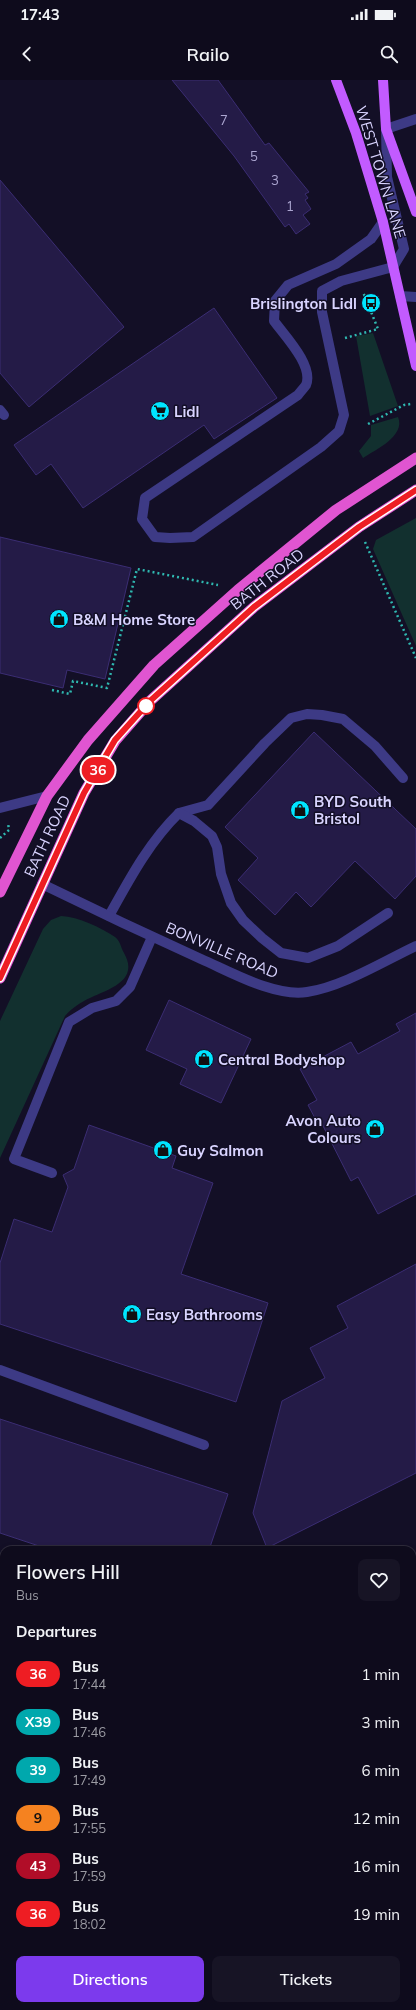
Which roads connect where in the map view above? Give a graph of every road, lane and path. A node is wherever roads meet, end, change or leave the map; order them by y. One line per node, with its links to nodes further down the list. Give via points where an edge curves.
1 (336, 80): 6 (main road, WEST TOWN LANE, via 356,133)
2 (383, 80): 4 (main road, WEST TOWN LANE)
3 (416, 119): 4 (street)
4 (386, 129): 5 (main road, WEST TOWN LANE); 7 (street, via 387,177 404,249)
5 (416, 212)
6 (382, 222): 7 (main road, WEST TOWN LANE); 7 (street, via 371,240 336,264 288,285 275,301 274,321 299,354 306,368 306,384 298,395 146,498 142,518 155,536 193,537 321,447 339,431 344,415 322,312 322,291 341,281)
7 (393, 267): 8 (main road, WEST TOWN LANE)
8 (400, 296): 9 (street); 10 (main road, WEST TOWN LANE)
9 (416, 296)
10 (416, 366)
11 (411, 404): 12 (path, via 404,405)
12 (368, 424)
13 (416, 458): 16 (highway, BATH ROAD, via 336,510)
14 (416, 490): 15 (highway, BATH ROAD)
15 (359, 527): 17 (path); 23 (highway, BATH ROAD, via 254,607 150,701 115,740 84,793)
16 (238, 590): 18 (path, via 138,569 107,688 73,681 70,694); 20 (highway, BATH ROAD, via 154,665 88,740)
17 (416, 658)
18 (52, 690)
19 (403, 778): 22 (street, via 375,746 343,718 307,714 291,718 208,806)
20 (48, 796): 21 (street); 24 (highway, BATH ROAD)
21 (0, 808)
22 (179, 813): 25 (street, via 194,821 212,836 231,903 257,934 281,953 308,958 338,946); 26 (street, via 163,829)
23 (42, 884): 26 (street, BONVILLE ROAD); 29 (highway, BATH ROAD)
24 (1, 887)
25 (388, 913)
26 (109, 916): 27 (street, BONVILLE ROAD)
27 (152, 937): 28 (street, BONVILLE ROAD, via 261,985 281,991 306,992 329,988); 30 (street, via 130,987 116,1000 92,1008 69,1022 14,1159)
28 (416, 946)
29 (0, 978)
30 (52, 1173)
31 (0, 1370): 32 (street)
32 (204, 1445)

